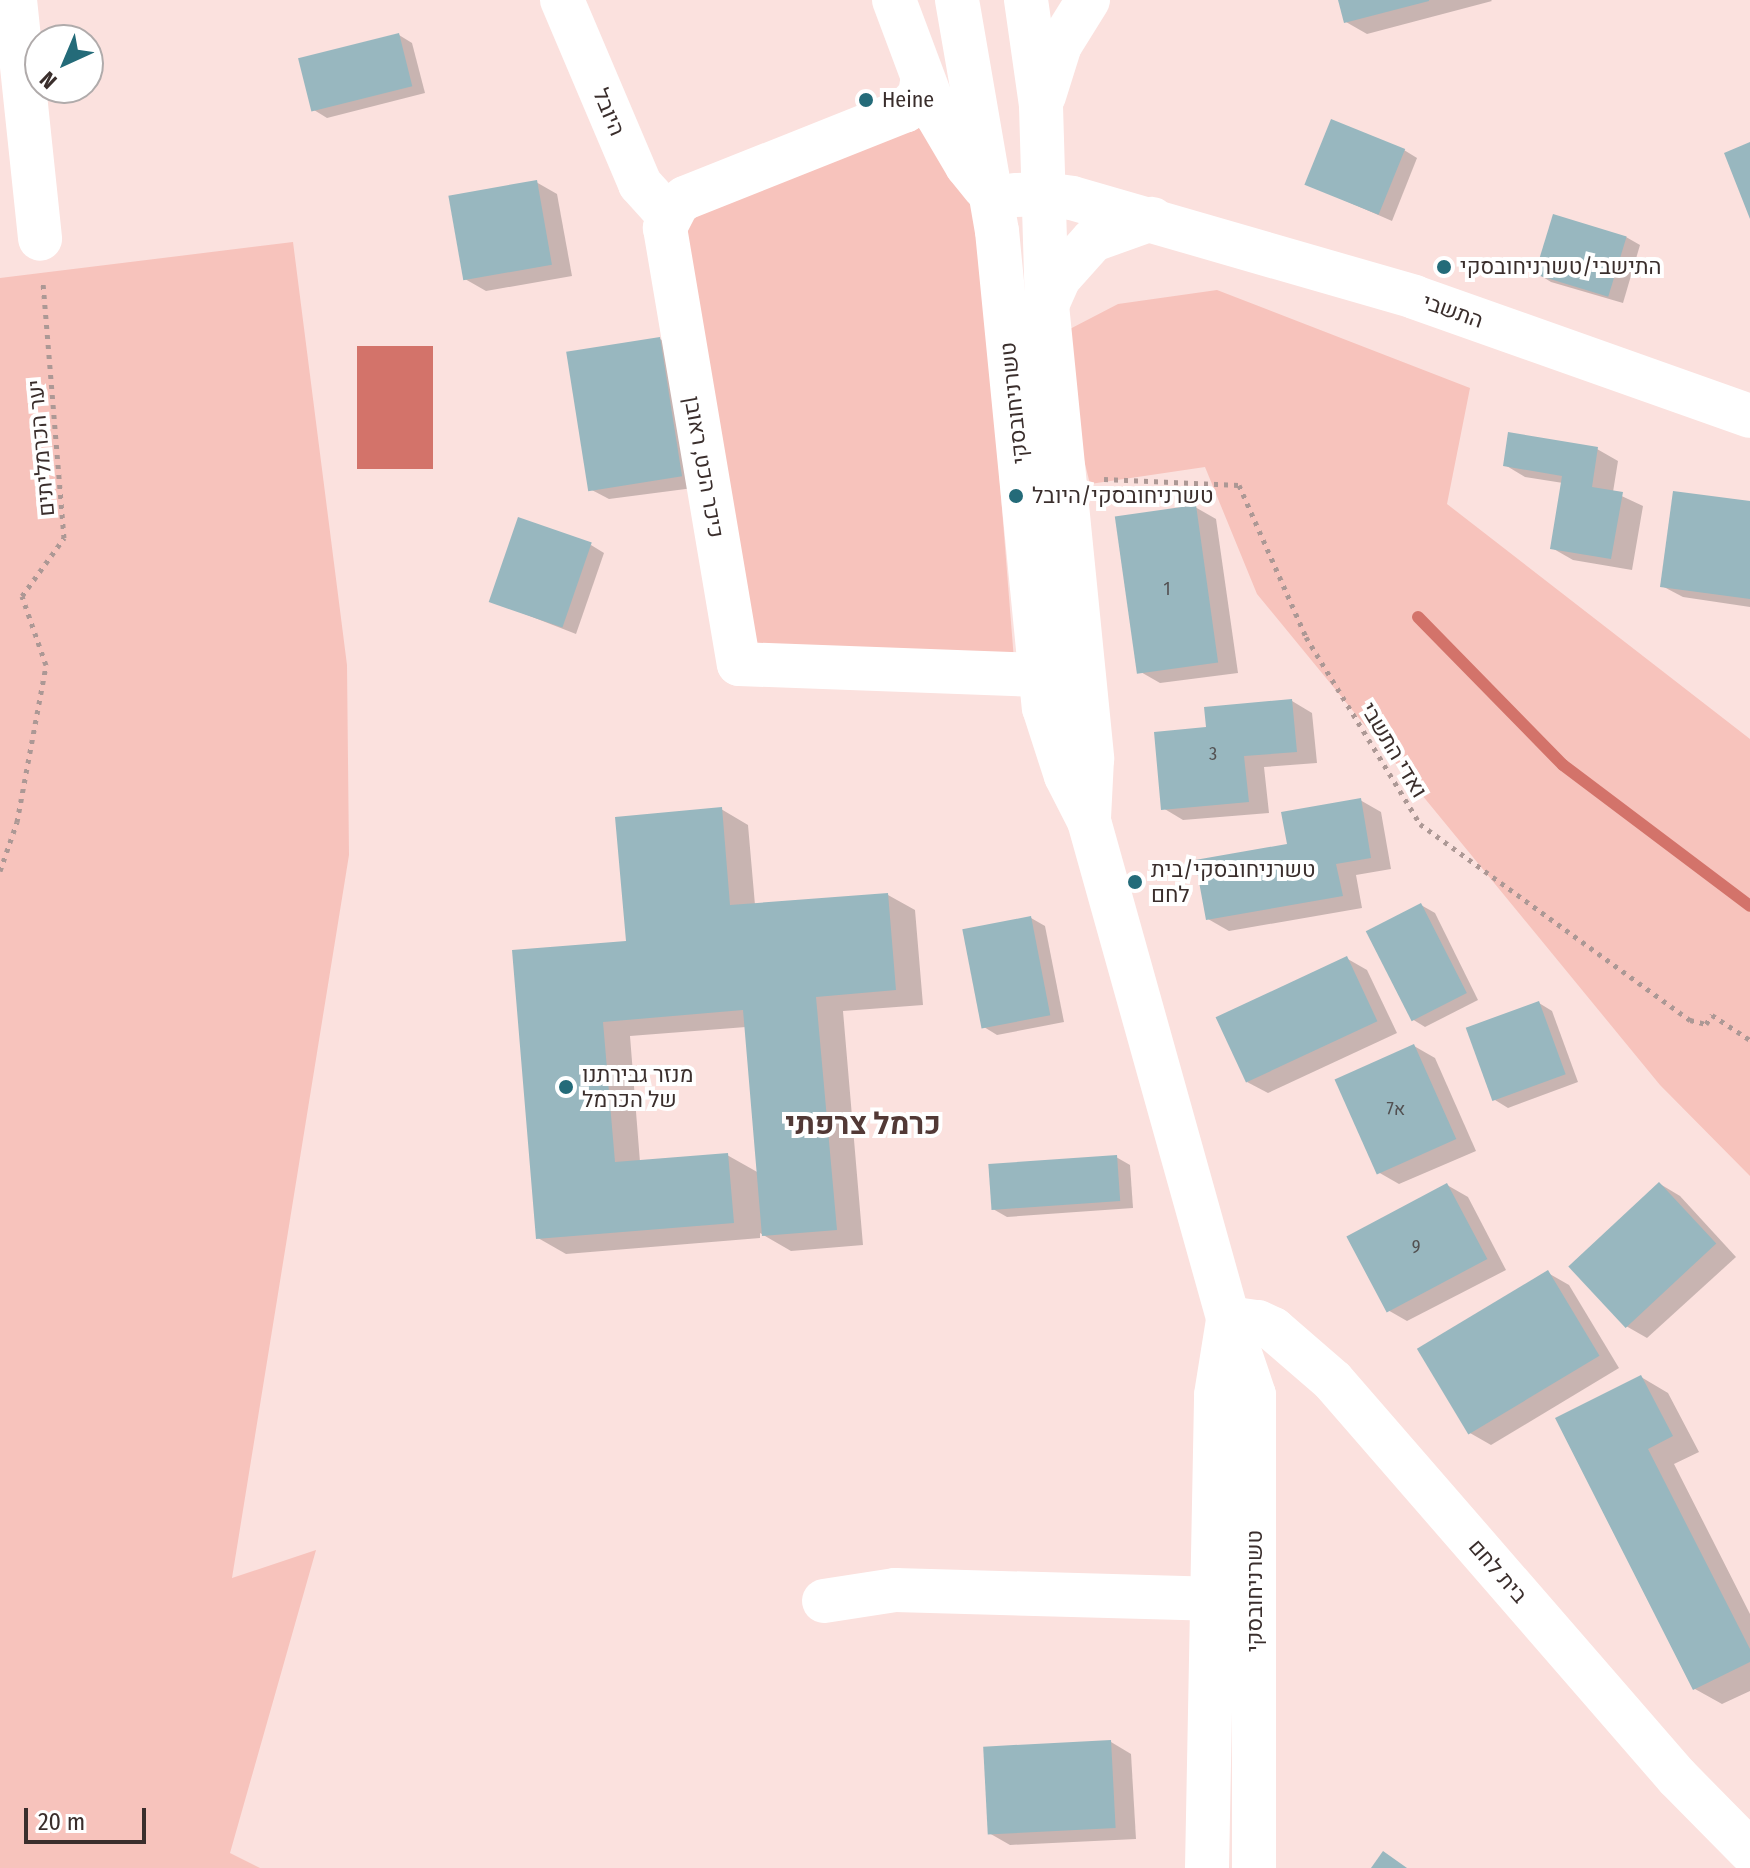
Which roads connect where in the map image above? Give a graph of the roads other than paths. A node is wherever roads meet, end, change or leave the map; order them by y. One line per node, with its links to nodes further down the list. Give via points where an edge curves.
1 (15, 0): 13 (street)
2 (562, 0): 11 (street, היובל, via 640,184)
3 (894, 0): 7 (street)
4 (957, 0): 10 (street, טשרניחובסקי)
5 (1026, 0): 8 (street, טשרניחובסקי)
6 (1088, 0): 8 (street, via 1060,45)
7 (922, 82): 10 (street, via 951,140); 11 (street, via 920,95 906,110 685,198)
8 (1041, 106): 9 (street, טשרניחובסקי)
9 (1044, 194): 10 (street, התשבי); 12 (street, התשבי); 14 (street, טשרניחובסקי)
10 (992, 196): 17 (street, טשרניחובסקי)
11 (669, 216): 17 (street, כיכר הכט, ראובן, via 665,243 739,664)
12 (1152, 219): 14 (street, via 1093,240 1059,278); 15 (street, התשבי, via 1414,297)
13 (40, 239)
14 (1047, 305): 16 (street, טשרניחובסקי)
15 (1750, 416)
16 (1081, 652): 17 (street, כיכר הכט, ראובן, via 1063,671); 18 (street, טשרניחובסקי, via 1092,759)
17 (1040, 675): 18 (street, טשרניחובסקי, via 1053,741)
18 (1089, 821): 19 (street, טשרניחובסקי)
19 (1228, 1318): 20 (street, טשרניחובסקי, via 1216,1395); 22 (street, בית לחם, via 1273,1329 1333,1381 1677,1777); 24 (street, טשרניחובסקי, via 1254,1395)
20 (1210, 1599): 21 (street, via 895,1590); 23 (street, טשרניחובסקי)
21 (824, 1601)
22 (1750, 1851)
23 (1207, 1868)
24 (1254, 1868)

